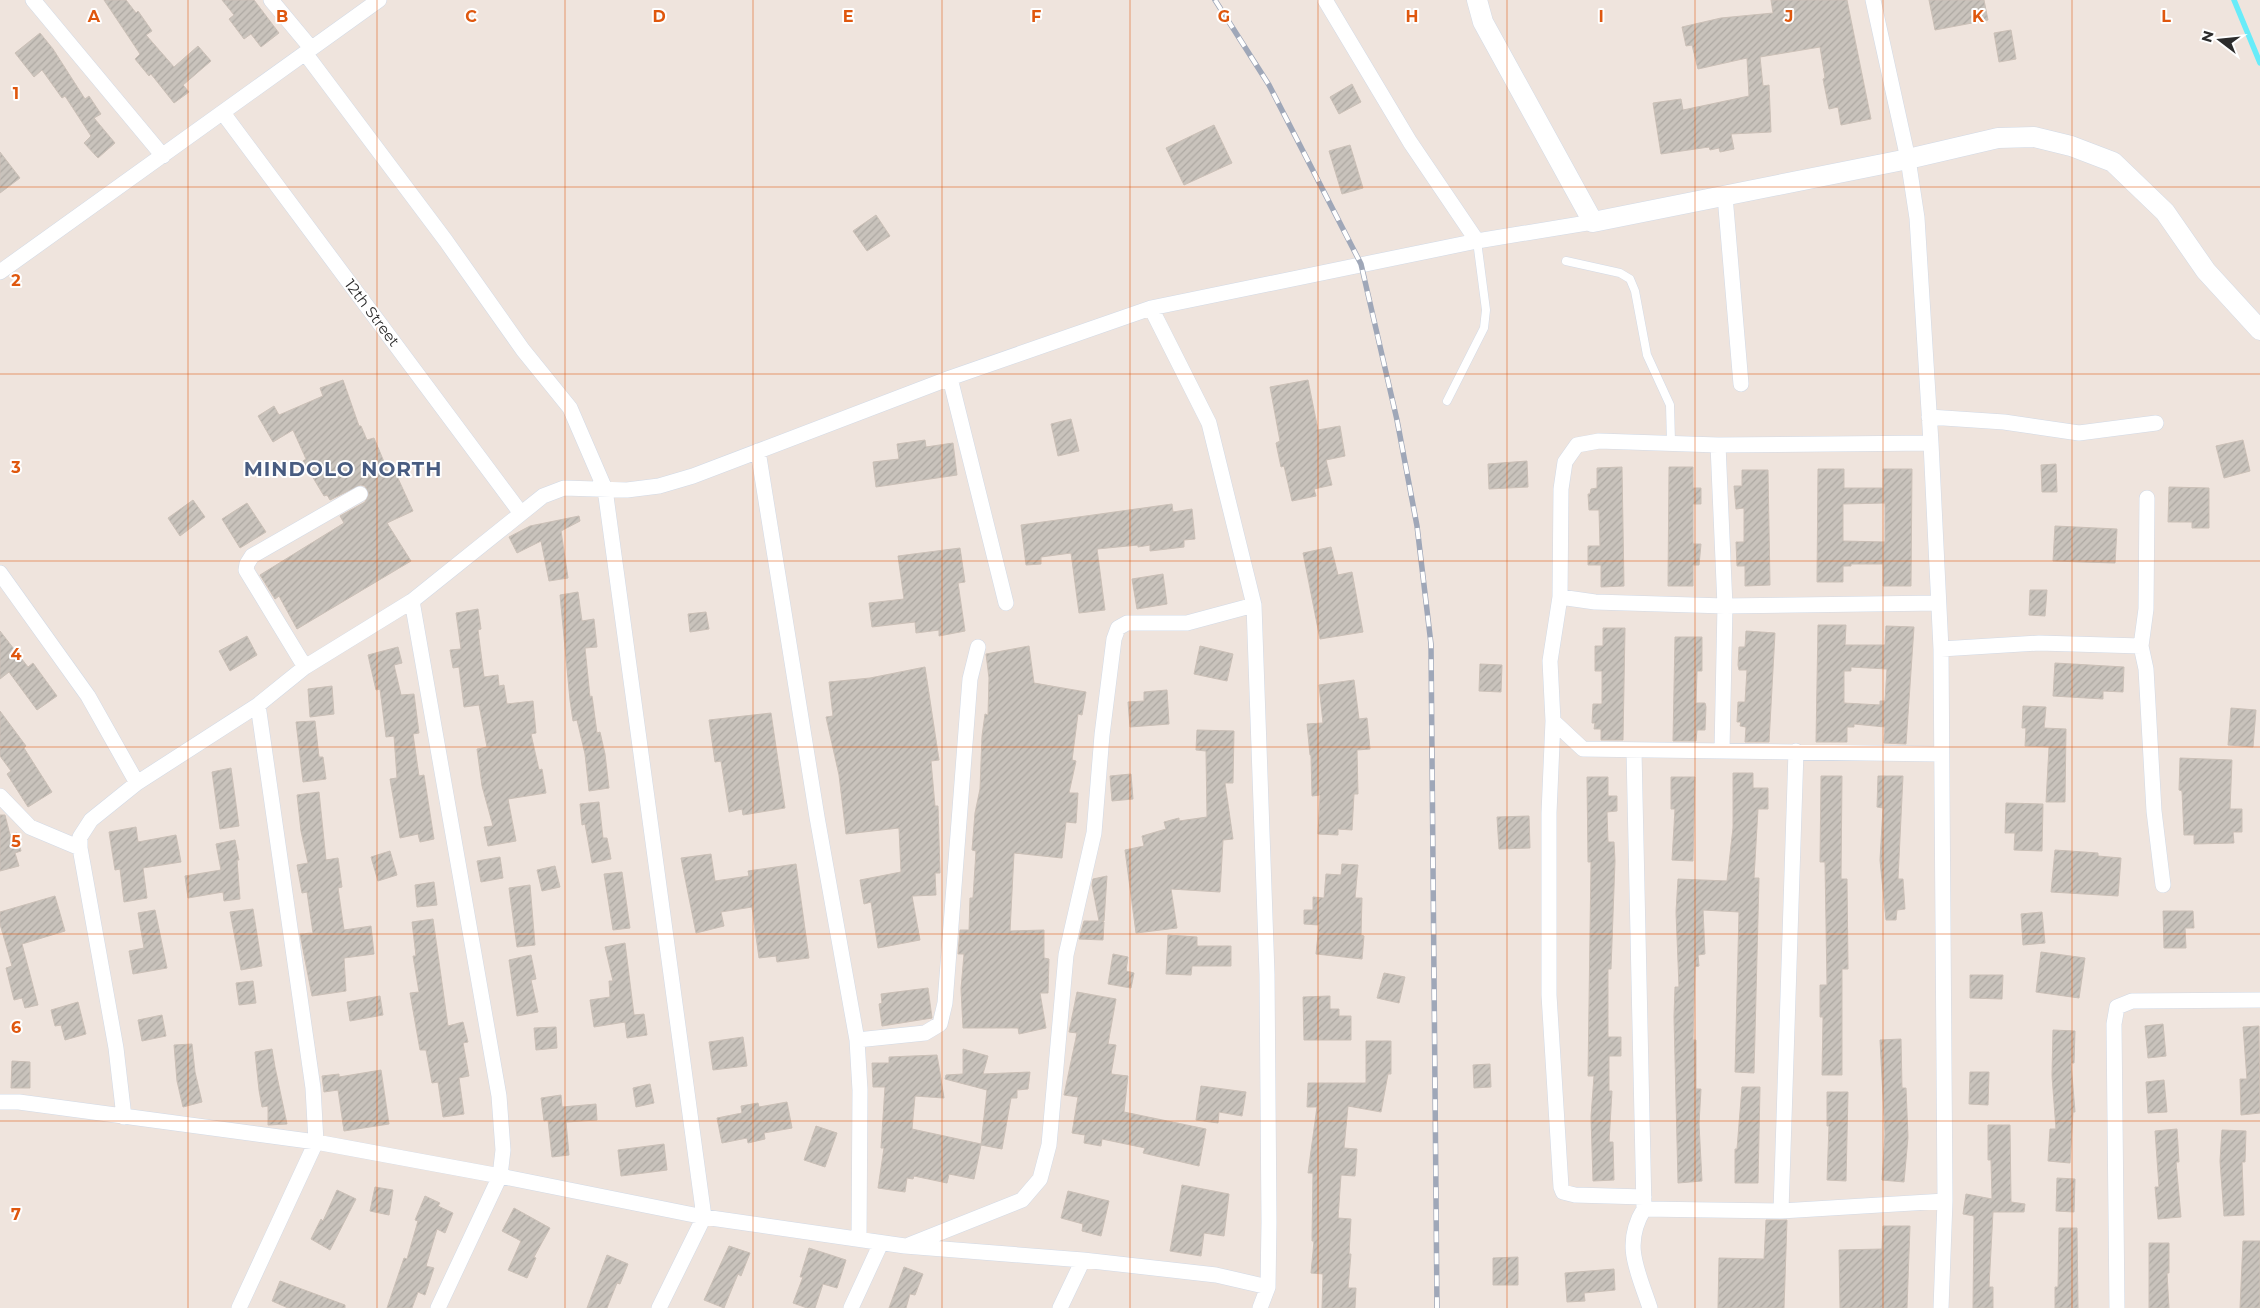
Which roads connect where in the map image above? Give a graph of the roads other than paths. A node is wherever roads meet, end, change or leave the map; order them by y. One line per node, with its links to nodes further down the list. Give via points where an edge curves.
1 (33, 0): 9 (street)
2 (271, 0): 7 (street)
3 (379, 0): 7 (street)
4 (1325, 0): 13 (street, via 1410,142)
5 (1477, 0): 12 (street, via 1483,22)
6 (1873, 0): 10 (street)
7 (308, 51): 8 (street); 27 (street, via 343,107 446,241 523,350 570,408)
8 (223, 113): 9 (street); 30 (street, 12th Street)
9 (163, 156): 15 (street)
10 (1908, 159): 11 (street); 17 (street, via 1998,138 2034,137 2114,162 2166,212 2206,271); 21 (street, via 1917,218)
11 (1725, 196): 12 (street); 19 (street)
12 (1593, 222): 13 (street)
13 (1477, 241): 16 (street); 20 (lane, via 1486,310 1484,328)
14 (1566, 261): 23 (lane, via 1620,272 1630,280 1647,355 1670,405)
15 (2, 268)
16 (1151, 308): 18 (street); 36 (street, via 1209,423)
17 (2260, 330)
18 (950, 378): 26 (street); 34 (street)
19 (1741, 384)
20 (1447, 401)
21 (1929, 417): 22 (street, via 2004,422 2079,433); 24 (street)
22 (2156, 423)
23 (1671, 442): 25 (street); 32 (street, via 1599,441 1577,445 1565,462 1561,489)
24 (1931, 442): 25 (street); 35 (street)
25 (1718, 445): 37 (street)
26 (758, 451): 27 (street, via 659,486); 53 (street)
27 (605, 489): 30 (street, via 564,488 542,496); 61 (street)
28 (360, 494): 41 (street, via 252,556 247,564 246,570)
29 (2147, 498): 38 (street, via 2146,609)
30 (520, 512): 33 (street)
31 (0, 573): 48 (street, via 88,696)
32 (1560, 596): 37 (street, via 1596,602); 43 (street, via 1550,661)
33 (412, 601): 41 (street); 57 (street, via 499,1096 503,1150)
34 (1006, 603)
35 (1938, 603): 37 (street); 40 (street)
36 (1254, 606): 64 (street, via 1187,623 1127,624 1118,628 1102,735 1094,832 1066,955 1049,1145 1040,1179 1022,1200); 66 (street, via 1267,974)
37 (1725, 606): 44 (street)
38 (2141, 646): 40 (street, via 2039,643); 51 (street, via 2146,669 2154,811)
39 (978, 647): 53 (street, via 970,679 945,1003 940,1024 925,1033)
40 (1941, 649): 47 (street)
41 (305, 667): 42 (street)
42 (258, 705): 48 (street); 56 (street, via 313,1088)
43 (1553, 721): 45 (street, via 1583,749); 59 (street, via 1549,813 1549,995 1561,1188 1575,1195)
44 (1722, 750): 45 (street); 46 (street)
45 (1634, 751): 59 (street)
46 (1796, 751): 47 (street); 60 (street)
47 (1940, 754): 58 (street)
48 (137, 783): 50 (street, via 91,820 80,837)
49 (0, 796): 50 (street, via 30,827)
50 (80, 848): 55 (street, via 116,1048)
51 (2163, 885)
52 (2260, 1000): 75 (street, via 2132,1001 2116,1007)
53 (857, 1040): 62 (street)
54 (0, 1102): 55 (street)
55 (124, 1117): 56 (street)
56 (316, 1142): 57 (street); 67 (street)
57 (500, 1176): 61 (street); 68 (street)
58 (1945, 1201): 60 (street); 74 (street)
59 (1644, 1203): 60 (street); 73 (street, via 1632,1241 1635,1264)
60 (1781, 1211)
61 (704, 1218): 62 (street); 69 (street)
62 (859, 1239): 63 (street)
63 (881, 1243): 64 (street); 70 (street)
64 (905, 1246): 65 (street)
65 (1083, 1260): 66 (street, via 1216,1275); 71 (street)
66 (1268, 1287): 72 (street)
67 (239, 1308)
68 (438, 1308)
69 (659, 1308)
70 (851, 1308)
71 (1060, 1308)
72 (1260, 1308)
73 (1650, 1308)
74 (1941, 1308)
75 (2117, 1308)

